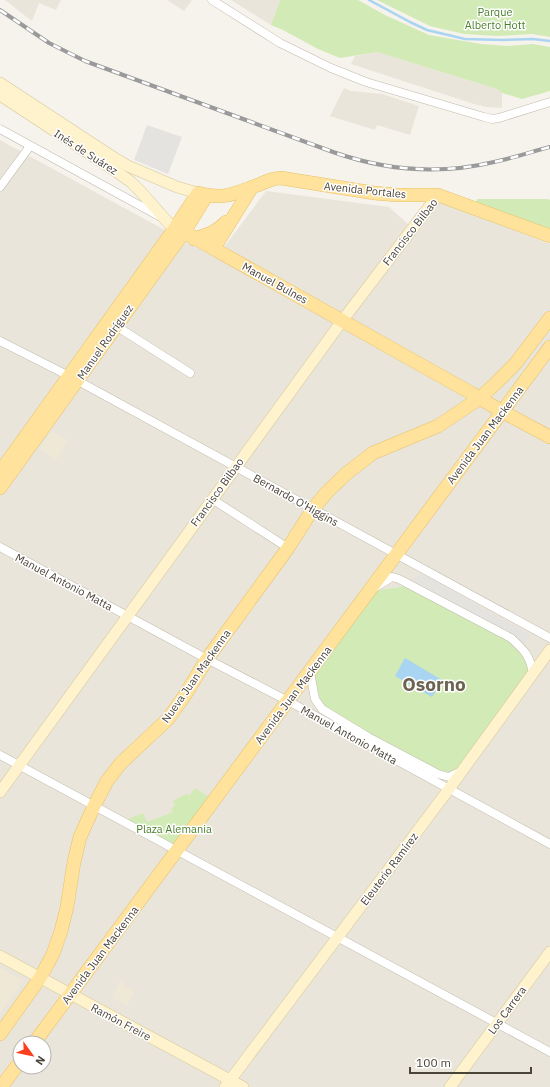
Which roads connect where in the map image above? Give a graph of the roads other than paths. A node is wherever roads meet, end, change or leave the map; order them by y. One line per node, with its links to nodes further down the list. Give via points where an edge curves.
1 (212, 0): 4 (street, via 280,43 366,82 492,119)
2 (0, 83): 5 (main road, Inés de Suárez)
3 (0, 95): 5 (main road, Inés de Suárez)
4 (550, 102)
5 (25, 106): 8 (main road, Inés de Suárez, via 128,166); 14 (main road, Inés de Suárez, via 131,182)
6 (0, 129): 7 (street, Manuel Bulnes)
7 (30, 146): 9 (street); 14 (street, Manuel Bulnes)
8 (177, 186): 11 (main road, Avenida Portales)
9 (0, 187)
10 (252, 187): 12 (main road, Avenida Portales, via 281,178 374,193); 13 (main road, Avenida Portales); 17 (main road)
11 (202, 194): 13 (main road, Avenida Portales); 15 (main road, Manuel Rodríguez)
12 (438, 195): 16 (main road, Avenida Portales); 19 (main road, Francisco Bilbao)
13 (226, 196): 15 (main road, via 232,199 235,205 226,222 215,232 207,235)
14 (163, 218): 15 (main road, Manuel Bulnes)
15 (184, 233): 17 (main road, Manuel Bulnes); 20 (main road, Manuel Rodríguez); 24 (main road, Manuel Rodríguez)
16 (550, 236)
17 (214, 249): 19 (main road, Manuel Bulnes)
18 (550, 318): 25 (main road, Avenida Juan Mackenna, via 516,363)
19 (342, 321): 25 (main road, Manuel Bulnes); 28 (main road, Francisco Bilbao)
20 (116, 326): 23 (street); 24 (main road, Manuel Rodríguez)
21 (0, 341): 24 (street, Bernardo O'Higgins)
22 (550, 347): 26 (main road, Avenida Juan Mackenna)
23 (190, 373)
24 (73, 379): 28 (street, Bernardo O'Higgins); 29 (main road, Manuel Rodríguez); 30 (main road, Manuel Rodríguez)
25 (480, 398): 26 (main road, Manuel Bulnes); 32 (main road, Avenida Juan Mackenna, via 438,426 373,453 337,482)
26 (503, 412): 27 (main road, Manuel Bulnes); 35 (main road, Avenida Juan Mackenna)
27 (550, 437)
28 (235, 467): 31 (main road, Francisco Bilbao); 32 (street, Bernardo O'Higgins)
29 (0, 472)
30 (0, 488)
31 (212, 499): 34 (street); 37 (main road, Francisco Bilbao)
32 (313, 509): 34 (main road, Nueva Juan Mackenna); 35 (street, Bernardo O'Higgins)
33 (0, 547): 37 (street, Manuel Antonio Matta)
34 (288, 548): 40 (main road, Nueva Juan Mackenna)
35 (396, 554): 36 (main road, Avenida Juan Mackenna); 38 (street, Bernardo O'Higgins)
36 (371, 589): 41 (main road, Avenida Juan Mackenna); 42 (street, via 392,577 407,582 511,638 527,655 531,662)
37 (128, 616): 40 (street, Manuel Antonio Matta); 45 (main road, Francisco Bilbao)
38 (550, 638)
39 (550, 650): 42 (main road, Eleuterio Ramírez)
40 (207, 659): 43 (street, Manuel Antonio Matta); 49 (main road, Nueva Juan Mackenna, via 168,719 121,763)
41 (310, 672): 43 (main road, Avenida Juan Mackenna); 46 (street, Manuel Antonio Matta, via 315,699 322,709 438,774 449,777)
42 (532, 674): 46 (main road, Eleuterio Ramírez)
43 (288, 701): 47 (street, Manuel Antonio Matta); 51 (main road, Avenida Juan Mackenna)
44 (0, 755): 45 (street)
45 (20, 766): 48 (main road, Francisco Bilbao); 49 (street)
46 (463, 770): 47 (main road, Eleuterio Ramírez)
47 (449, 789): 50 (street, Manuel Antonio Matta); 52 (main road, Eleuterio Ramírez)
48 (0, 792)
49 (94, 806): 51 (street); 55 (main road, Nueva Juan Mackenna, via 80,837 61,932)
50 (550, 844)
51 (178, 850): 52 (street); 56 (main road, Avenida Juan Mackenna)
52 (338, 938): 57 (street); 62 (main road, Eleuterio Ramírez)
53 (550, 952): 57 (main road, Los Carrera)
54 (0, 956): 55 (main road, Ramón Freire)
55 (40, 978): 56 (main road, Ramón Freire); 58 (main road)
56 (70, 995): 59 (main road, Avenida Juan Mackenna); 62 (main road, Ramón Freire)
57 (497, 1023): 60 (street); 65 (main road, Los Carrera)
58 (0, 1034)
59 (40, 1035)
60 (550, 1052)
61 (12, 1073): 63 (main road)
62 (228, 1084): 64 (main road, Ramón Freire)
63 (1, 1087)
64 (243, 1087)
65 (450, 1087)

